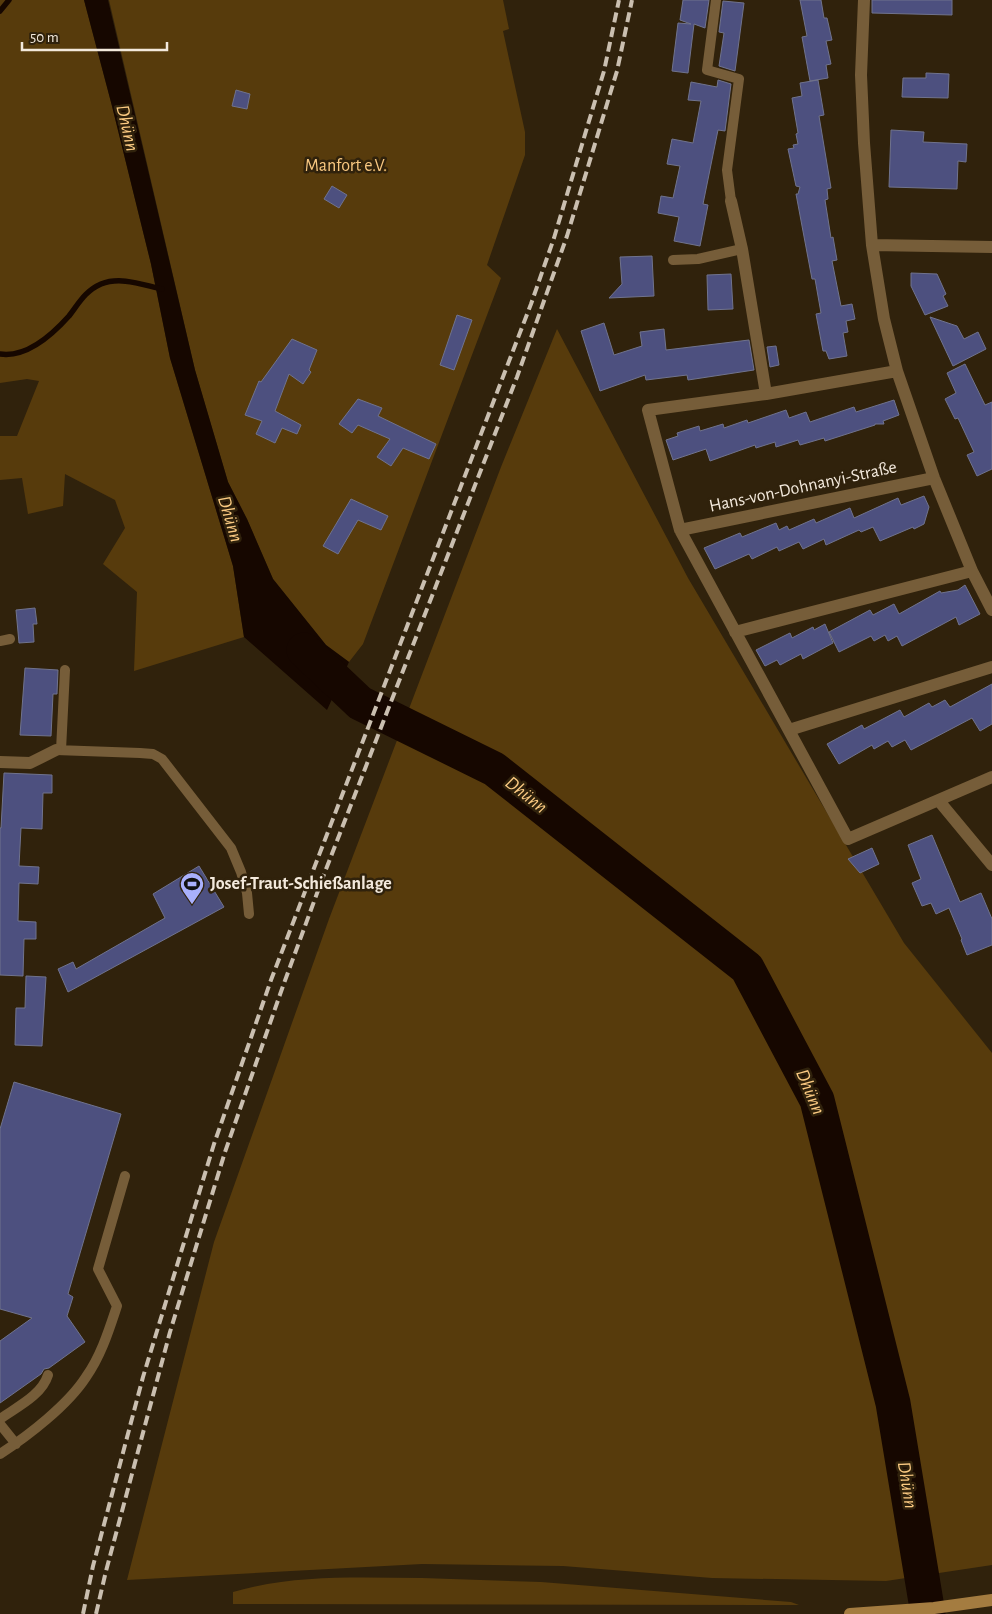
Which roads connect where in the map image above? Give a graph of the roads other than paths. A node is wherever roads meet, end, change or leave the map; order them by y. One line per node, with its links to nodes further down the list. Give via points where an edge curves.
1 (716, 0): 3 (lane, via 707,70 739,79 727,170)
2 (864, 0): 4 (street, via 862,85)
3 (731, 201): 6 (street)
4 (872, 245): 5 (street); 8 (street, via 884,319)
5 (992, 247)
6 (742, 249): 7 (lane, via 698,259); 9 (street)
7 (672, 260)
8 (897, 371): 9 (street); 10 (street)
9 (766, 394): 11 (street, via 648,410)
10 (934, 478): 11 (street, Hans-von-Dohnanyi-Straße); 12 (street)
11 (680, 530): 14 (street)
12 (972, 571): 13 (street); 14 (street)
13 (992, 610)
14 (735, 632): 17 (street)
15 (992, 667): 17 (street)
16 (65, 670): 18 (lane)
17 (789, 730): 21 (street, via 848,839)
18 (59, 750): 19 (street, via 30,763); 23 (lane, via 153,754 162,759 231,848 247,893)
19 (0, 762)
20 (992, 777): 21 (street)
21 (939, 801): 22 (street)
22 (992, 865)
23 (249, 914)
24 (125, 1176): 28 (lane, via 98,1269 117,1306 110,1328 94,1364 73,1394)
25 (48, 1375): 26 (lane, via 38,1391)
26 (0, 1419)
27 (0, 1424): 28 (lane)
28 (16, 1444): 29 (lane)
29 (0, 1454)
30 (992, 1600): 32 (main road)
31 (850, 1614): 32 (main road)
32 (862, 1614)

